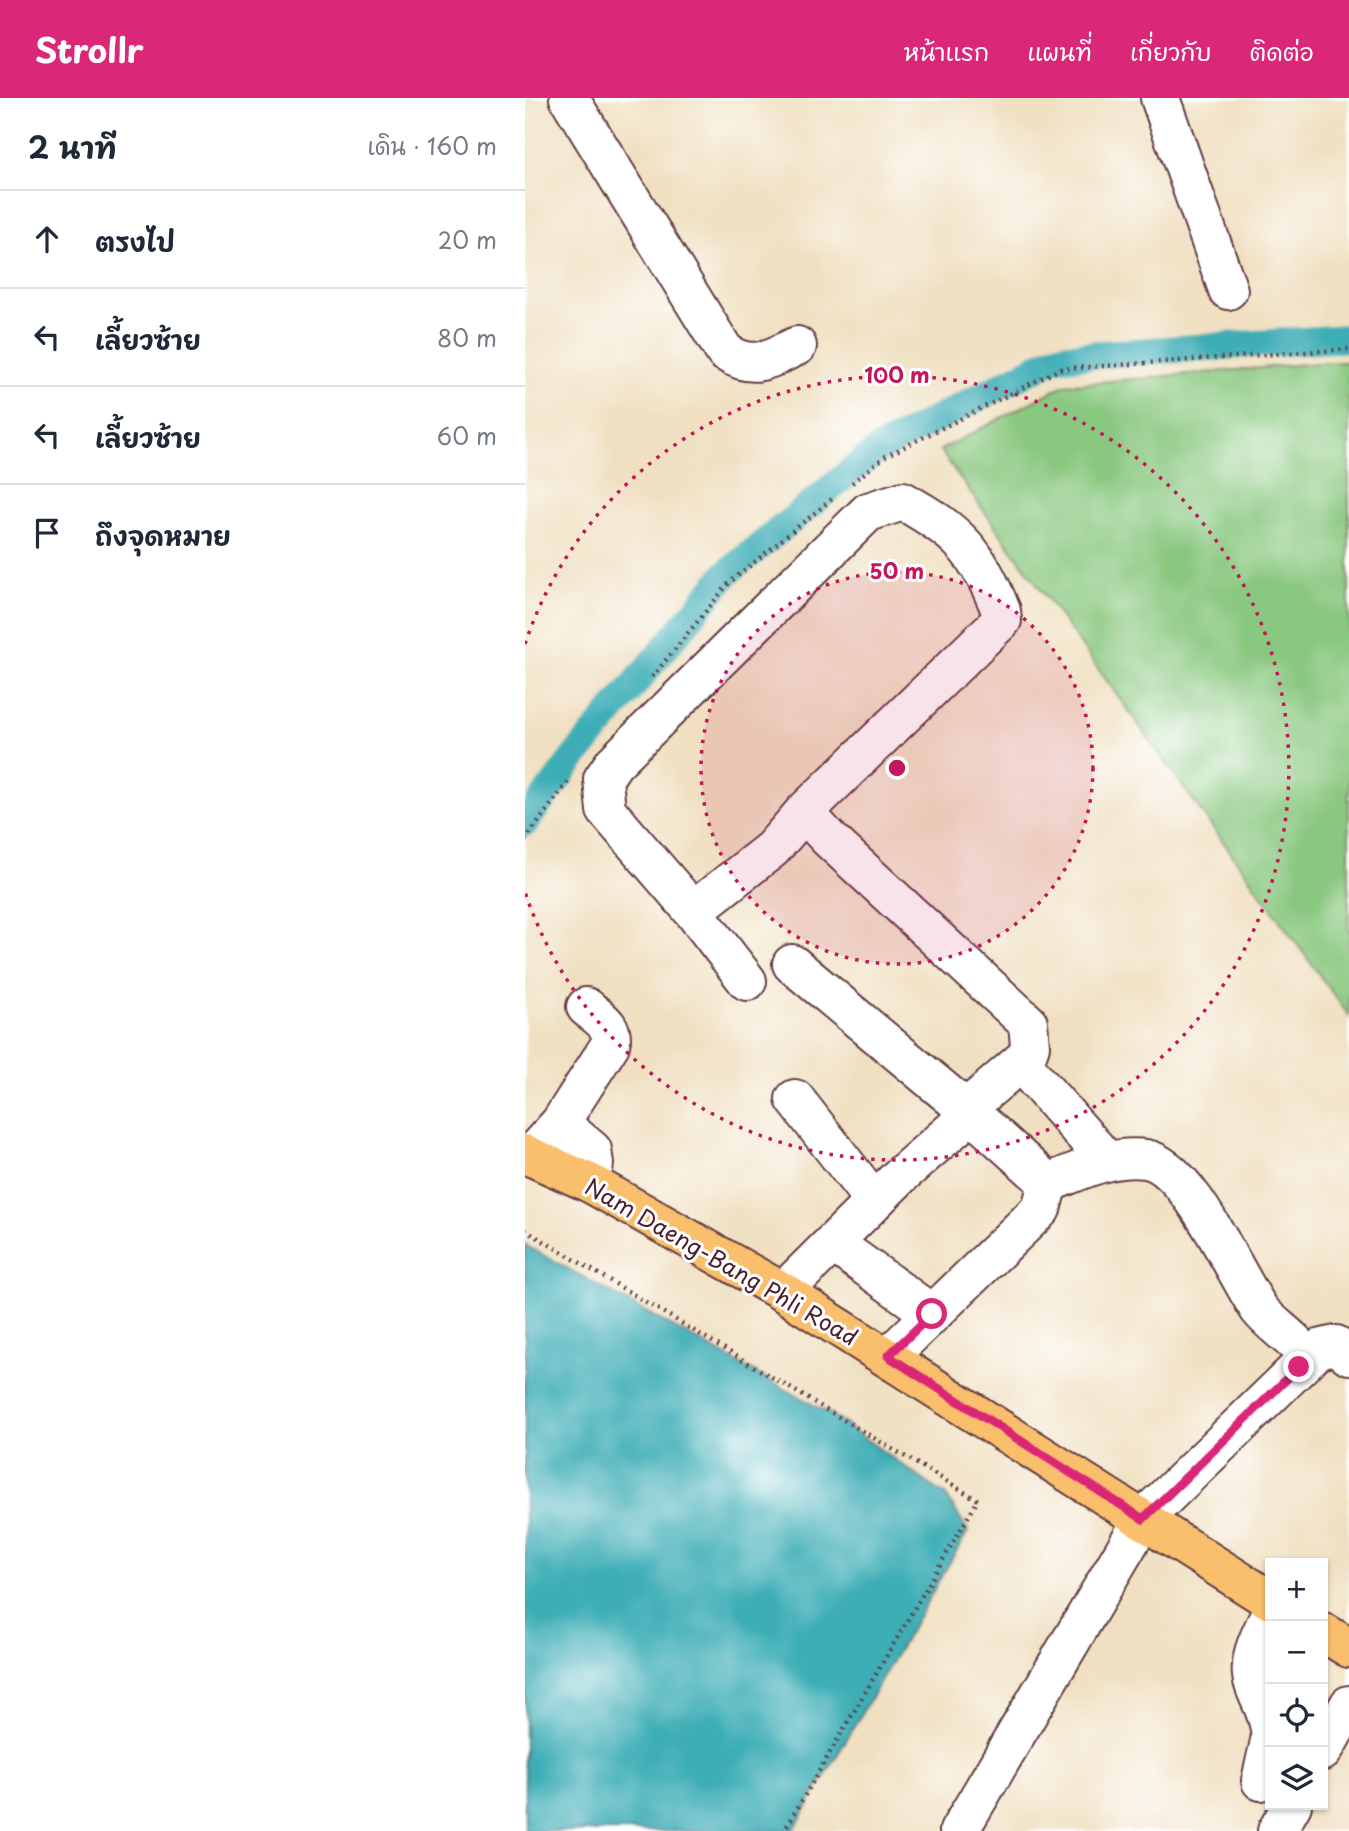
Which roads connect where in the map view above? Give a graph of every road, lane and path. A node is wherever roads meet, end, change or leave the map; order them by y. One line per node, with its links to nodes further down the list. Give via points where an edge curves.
1 (569, 98): 4 (street, via 725,352 741,362 762,362)
2 (1160, 98): 3 (street)
3 (1228, 290)
4 (797, 346)
5 (804, 812): 6 (street, via 772,849); 6 (street, via 1002,620 980,562 962,540 903,501 868,512 603,779 606,810); 10 (street, via 1028,1023 1030,1046)
6 (693, 911): 8 (street)
7 (792, 964): 12 (street)
8 (747, 981)
9 (586, 1007): 13 (street, via 613,1035)
10 (1020, 1062): 12 (street); 15 (street)
11 (795, 1099): 18 (street)
12 (966, 1109): 16 (street); 18 (street, via 956,1127)
13 (560, 1123): 14 (street); 17 (street, via 592,1150)
14 (528, 1155): 17 (main road, Nam Daeng-Bang Phli Road)
15 (1107, 1161): 16 (street); 23 (street, via 1128,1158 1160,1163 1196,1202 1262,1312)
16 (1048, 1183): 22 (street, via 1041,1209)
17 (590, 1184): 21 (main road, Nam Daeng-Bang Phli Road)
18 (874, 1201): 20 (street)
19 (525, 1230): 37 (path, via 978,1500)
20 (832, 1242): 21 (street); 22 (street)
21 (783, 1292): 25 (main road, Nam Daeng-Bang Phli Road)
22 (932, 1314): 25 (street)
23 (1294, 1342)
24 (1349, 1355): 26 (street, via 1336,1345 1318,1349)
25 (888, 1356): 26 (main road, Nam Daeng-Bang Phli Road)
26 (1143, 1519): 27 (main road, Nam Daeng-Bang Phli Road); 38 (street)
27 (1265, 1597)
28 (1267, 1621): 32 (street, via 1252,1664)
29 (1328, 1635): 30 (main road)
30 (1349, 1648)
31 (1349, 1705): 34 (street)
32 (1265, 1716)
33 (1269, 1747): 35 (street)
34 (1325, 1747)
35 (1261, 1781)
36 (1289, 1810): 39 (street)
37 (784, 1831)
38 (959, 1831)
39 (1277, 1831)

